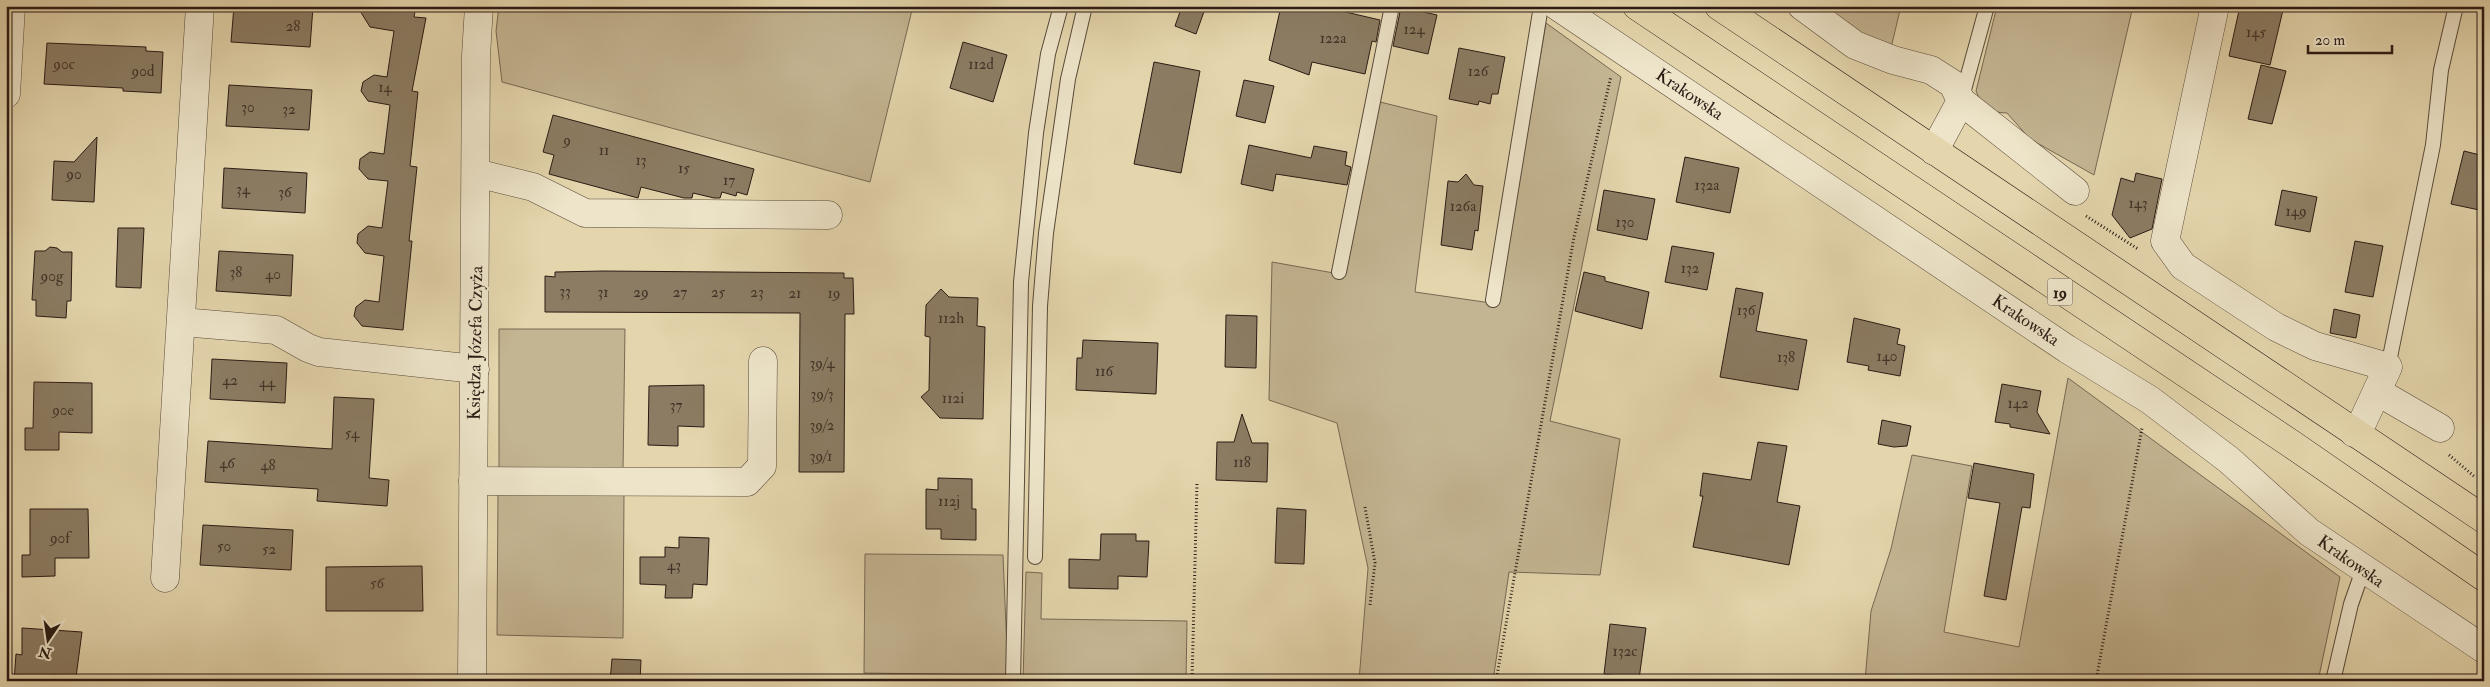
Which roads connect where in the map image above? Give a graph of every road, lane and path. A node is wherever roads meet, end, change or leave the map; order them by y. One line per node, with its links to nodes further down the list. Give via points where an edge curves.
1 (11, 6): 16 (street)
2 (200, 6): 25 (street)
3 (479, 6): 19 (street, Księdza Józefa Czyża)
4 (1061, 6): 44 (lane, via 1048,54 1036,133 1020,282)
5 (1085, 6): 37 (lane, via 1068,79 1046,233 1040,306)
6 (1392, 6): 23 (lane)
7 (1541, 6): 24 (lane)
8 (1557, 6): 15 (street, Krakowska)
9 (1637, 6): 39 (main road, 19, via 2290,443)
10 (1719, 6): 18 (main road)
11 (1802, 6): 17 (street, via 1855,45 1931,70 1953,84)
12 (1987, 6): 17 (lane)
13 (2215, 6): 22 (street, via 2165,241)
14 (2456, 6): 28 (lane, via 2441,70 2433,145)
15 (1618, 46): 29 (street, Krakowska, via 2067,349); 46 (path, via 1574,237)
16 (6, 94)
17 (1961, 101): 18 (street); 20 (street)
18 (1934, 151): 31 (main road)
19 (476, 173): 21 (street, via 533,187 586,213); 27 (street, Księdza Józefa Czyża)
20 (2075, 191): 22 (path, via 2078,210 2150,257)
21 (828, 215)
22 (2176, 256): 28 (street, via 2183,266 2276,327)
23 (1339, 272)
24 (1492, 300)
25 (182, 322): 27 (street, via 276,330 319,352); 40 (street)
26 (763, 361): 33 (street, via 762,466 747,482)
27 (475, 369): 33 (street, Księdza Józefa Czyża)
28 (2383, 380): 30 (street); 31 (street)
29 (2150, 400): 38 (street, Krakowska, via 2229,460 2309,532); 47 (path)
30 (2438, 427): 32 (path, via 2436,444)
31 (2354, 433): 36 (main road)
32 (2477, 478)
33 (473, 481): 43 (street, Księdza Józefa Czyża)
34 (1197, 482): 45 (path)
35 (1365, 507): 41 (path, via 1375,563)
36 (2484, 519)
37 (1035, 557)
38 (2363, 570): 42 (street, Krakowska); 48 (lane, via 2351,604)
39 (2484, 577)
40 (165, 578)
41 (1370, 605)
42 (2484, 649)
43 (472, 681)
44 (1013, 681)
45 (1192, 681)
46 (1496, 681)
47 (2096, 681)
48 (2333, 681)

